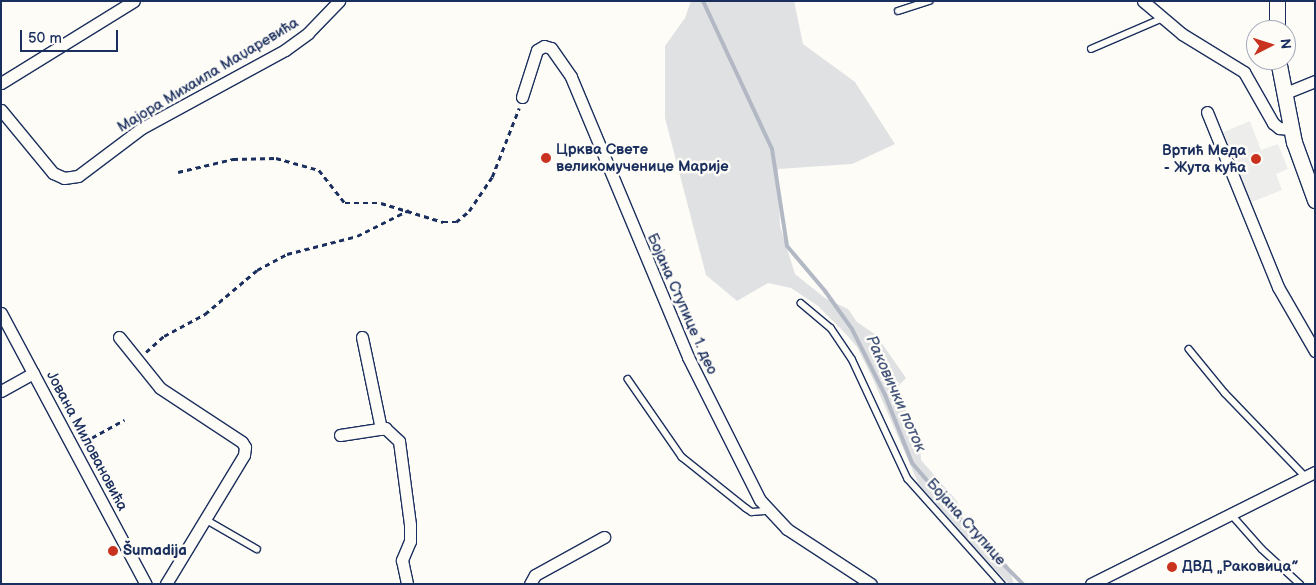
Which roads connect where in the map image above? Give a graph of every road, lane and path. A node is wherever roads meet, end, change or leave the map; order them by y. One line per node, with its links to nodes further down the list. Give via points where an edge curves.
1 (134, 1): 12 (street)
2 (339, 1): 15 (street, Мајора Михаила Маџаревића, via 308,33 285,50 142,128 78,176 64,178 53,173)
3 (929, 1): 6 (lane)
4 (1143, 1): 7 (street)
5 (1278, 1): 8 (main road)
6 (898, 11)
7 (1160, 18): 9 (lane); 17 (street, via 1244,72 1274,123 1279,128)
8 (1277, 20)
9 (1091, 49)
10 (1279, 70): 13 (main road)
11 (1315, 81): 13 (street)
12 (1, 83)
13 (1283, 94): 17 (main road)
14 (522, 97): 20 (path, via 492,177 469,211 456,222 443,222); 36 (street, Бојана Ступице 1. део, via 537,50 544,46 551,48 571,77 591,121 629,222 688,357)
15 (1, 110)
16 (1207, 112): 26 (street, via 1278,287)
17 (1290, 129): 19 (main road)
18 (178, 172): 20 (path, via 233,159 276,158 319,170 345,203 380,203)
19 (1315, 200)
20 (409, 210): 27 (path, via 357,236 287,254 257,270 205,314 164,336)
21 (801, 303): 46 (lane, Бојана Ступице, via 831,328 852,359 908,479)
22 (1, 313): 28 (street, Јована Миловановића)
23 (119, 337): 27 (street)
24 (362, 337): 32 (street)
25 (1189, 349): 35 (lane, via 1225,393)
26 (1315, 351)
27 (137, 360): 38 (street, via 169,396 244,444 244,455)
28 (33, 373): 30 (street); 34 (street, Јована Миловановића)
29 (628, 379): 36 (lane, via 682,457 752,512)
30 (1, 391)
31 (124, 420): 34 (path)
32 (381, 429): 33 (street); 43 (street, via 390,430 399,441 406,472 411,537 402,560)
33 (340, 435)
34 (74, 447): 41 (street, Јована Миловановића)
35 (1310, 474): 37 (street)
36 (768, 511): 45 (street, Бојана Ступице 1. део, via 786,529)
37 (1232, 515): 47 (street); 48 (lane)
38 (205, 519): 40 (lane); 42 (street)
39 (604, 537): 44 (street, via 535,576)
40 (257, 549)
41 (146, 584)
42 (166, 584)
43 (407, 584)
44 (530, 584)
45 (871, 584)
46 (1002, 584)
47 (1091, 584)
48 (1300, 584)

